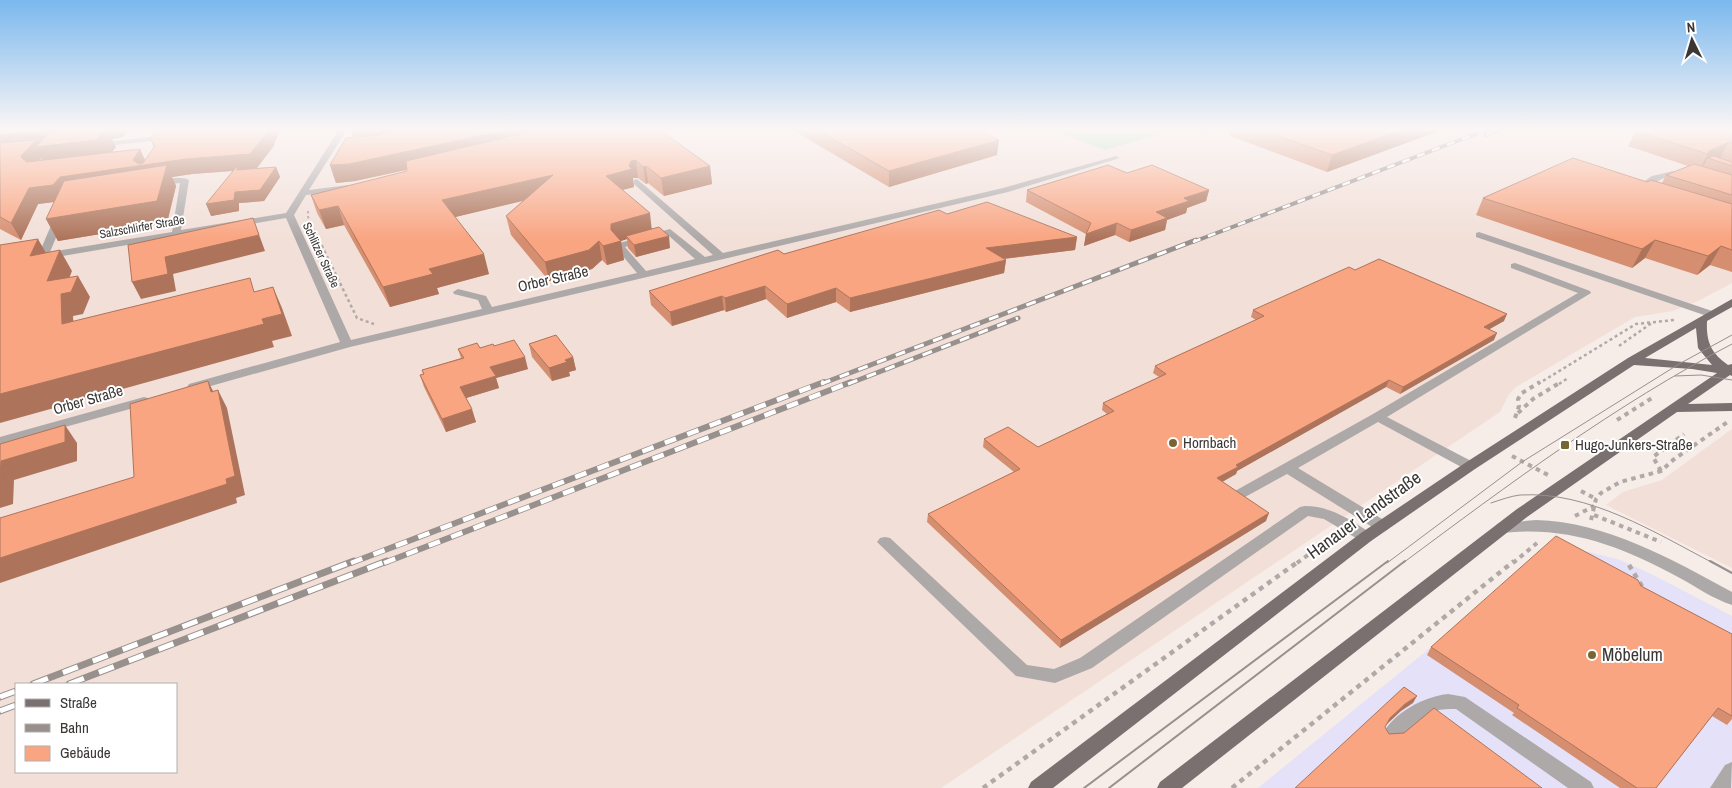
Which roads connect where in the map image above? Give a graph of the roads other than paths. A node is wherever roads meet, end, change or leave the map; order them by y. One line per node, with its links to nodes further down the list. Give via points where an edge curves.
1 (321, 165): 7 (street, Schlitzer Straße)
2 (1093, 165): 13 (street, Orber Straße, via 1005,190)
3 (1696, 179): 8 (street, via 1678,173 1664,173 1637,189)
4 (638, 182): 13 (street)
5 (361, 185): 7 (street)
6 (146, 186): 11 (street, via 185,180)
7 (303, 193): 10 (street, Schlitzer Straße)
8 (1649, 195)
9 (65, 206): 11 (street, Salzschlirfer Straße, via 38,257)
10 (289, 215): 11 (street, Salzschlirfer Straße); 21 (street, Schlitzer Straße)
11 (176, 234)
12 (1479, 235): 20 (street)
13 (721, 256): 14 (street, Orber Straße)
14 (703, 261): 16 (street, Orber Straße); 16 (street, via 670,232 619,246)
15 (1515, 266): 28 (street, via 1586,293)
16 (644, 274): 19 (street, Orber Straße)
17 (458, 292): 19 (street, via 482,298)
18 (1732, 302): 20 (main road, Hanauer Landstraße)
19 (489, 311): 21 (street, Orber Straße)
20 (1707, 316): 22 (main road, Hanauer Landstraße); 23 (main road, via 1700,337 1704,349)
21 (347, 344): 24 (street, Orber Straße)
22 (1632, 361): 23 (main road, via 1692,365); 30 (main road, Hanauer Landstraße)
23 (1731, 372): 27 (main road)
24 (185, 390)
25 (157, 397): 29 (street, Orber Straße)
26 (1732, 407): 27 (main road)
27 (1672, 408): 34 (main road)
28 (1378, 418): 30 (street); 31 (street)
29 (0, 441)
30 (1470, 466): 33 (main road, Hanauer Landstraße)
31 (1288, 468): 32 (street); 33 (street)
32 (1240, 494)
33 (1382, 526): 35 (main road, Hanauer Landstraße)
34 (1502, 528): 37 (street, via 1556,526 1615,542 1656,559); 41 (main road)
35 (1366, 537): 36 (street, via 1325,513 1305,511 1086,663 1055,676 1022,671); 40 (main road, Hanauer Landstraße)
36 (885, 542)
37 (1732, 599)
38 (1392, 734): 42 (street, via 1423,706 1444,700 1459,702)
39 (1732, 771): 43 (street)
40 (1038, 788)
41 (1167, 788)
42 (1584, 788)
43 (1720, 788)

